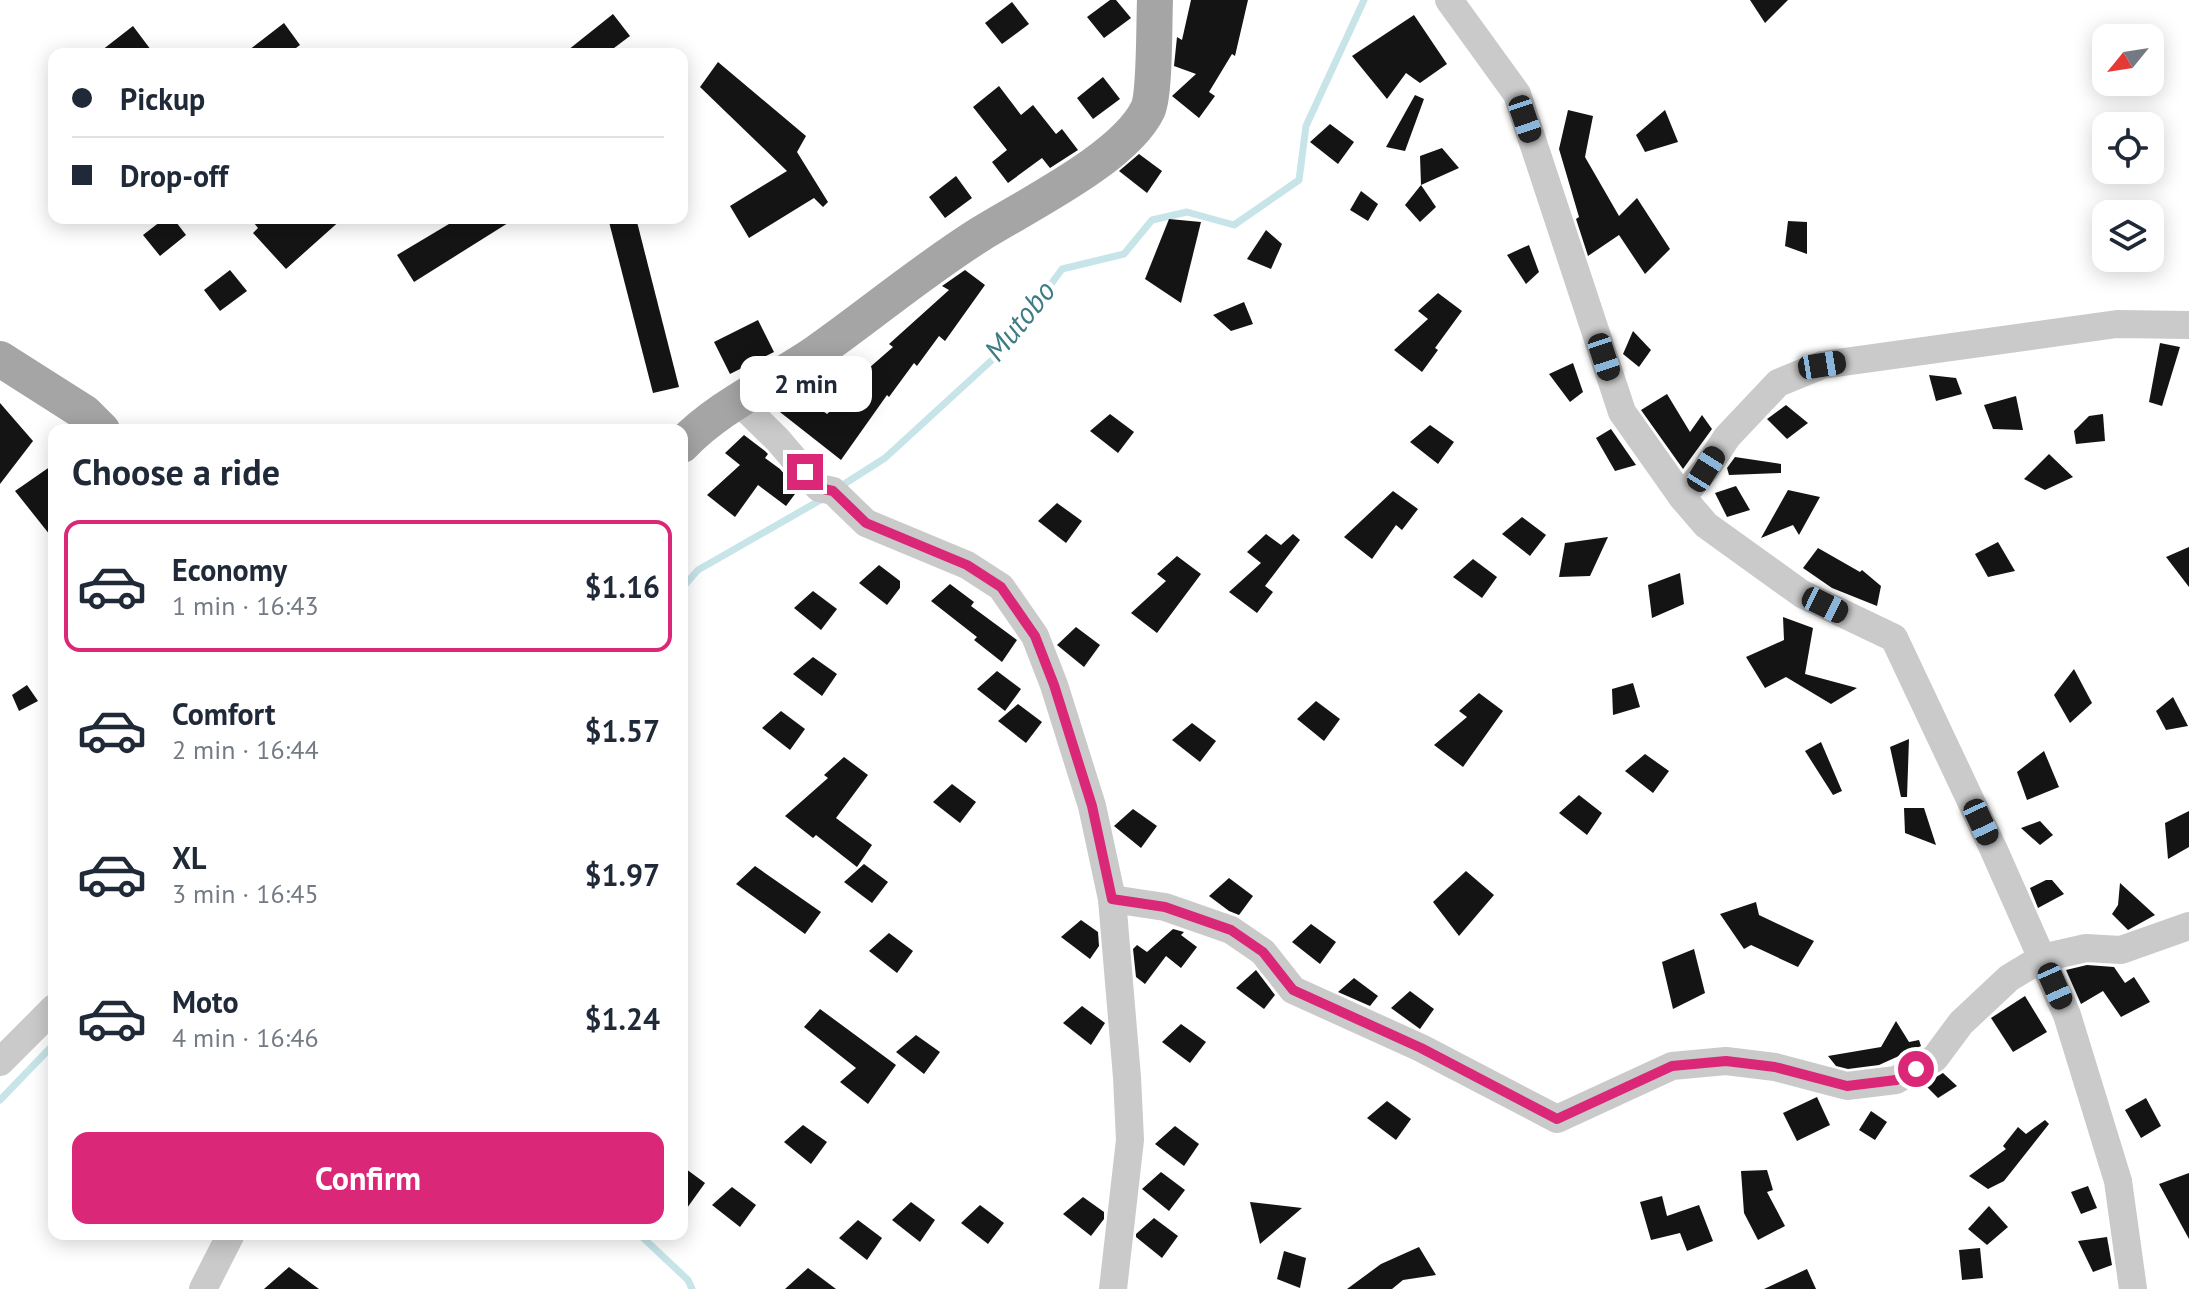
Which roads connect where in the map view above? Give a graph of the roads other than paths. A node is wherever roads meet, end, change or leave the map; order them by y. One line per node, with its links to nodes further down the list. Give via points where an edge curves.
1 (1155, 0): 5 (main road, via 1149,108 1130,134 1098,161 939,260 813,354)
2 (1449, 0): 8 (street, via 1517,94 1622,412)
3 (2189, 325): 8 (street, via 2117,324 1822,365 1778,383 1727,437)
4 (0, 359): 6 (main road)
5 (738, 401): 7 (main road); 9 (street, via 819,488 833,491 866,523 967,565 1001,587 1035,636 1054,685 1092,806)
6 (96, 424)
7 (688, 440)
8 (1682, 497): 11 (street, via 1706,525 1802,594 1894,638)
9 (1112, 899): 11 (street, via 1165,907 1231,930 1263,952 1293,990 1421,1048 1557,1119 1672,1066 1726,1061 1775,1067 1847,1086 1896,1080 1935,1058 1961,1023 2009,978); 16 (street, via 1130,1140)
10 (2189, 926): 11 (street, via 2121,950 2086,948)
11 (2042, 958): 17 (street, via 2067,1015 2118,1181)
12 (48, 1014): 13 (street)
13 (0, 1062)
14 (228, 1240): 15 (street)
15 (203, 1289)
16 (1113, 1289)
17 (2133, 1289)

